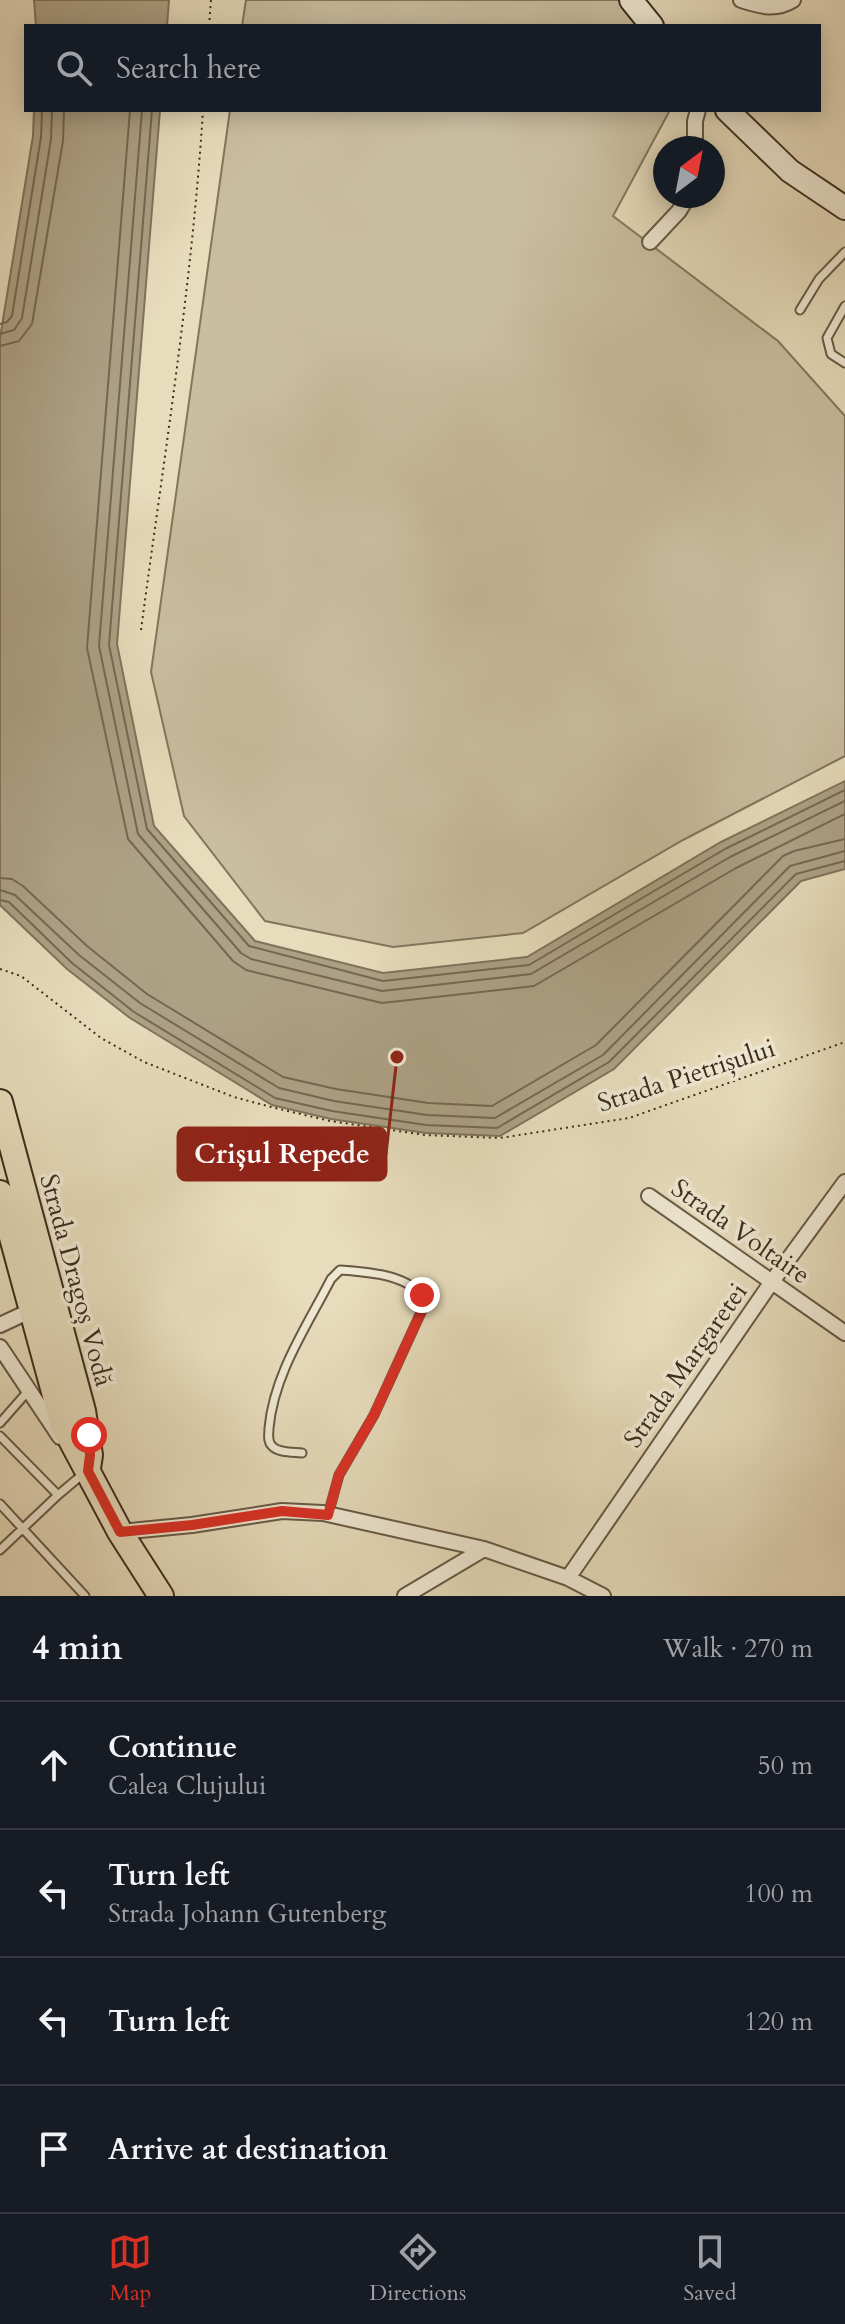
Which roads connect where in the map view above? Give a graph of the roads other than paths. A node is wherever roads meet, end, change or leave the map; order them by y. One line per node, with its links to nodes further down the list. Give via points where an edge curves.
1 (631, 0): 4 (street)
2 (741, 0): 3 (street, via 769,8)
3 (793, 0)
4 (650, 24)
5 (698, 112): 7 (street)
6 (729, 112): 9 (street, via 790,171)
7 (696, 136)
8 (681, 208): 10 (street)
9 (845, 208)
10 (650, 242)
11 (845, 252): 12 (lane)
12 (800, 310)
13 (844, 312): 14 (lane, via 827,338 831,354)
14 (845, 363)
15 (0, 1102): 19 (main road, Strada Dragoș Vodă)
16 (845, 1182): 20 (street, Strada Margaretei)
17 (0, 1193): 19 (main road, Strada Dragoș Vodă)
18 (649, 1196): 20 (street, Strada Voltaire)
19 (35, 1276): 21 (main road, Strada Dragoș Vodă); 26 (main road, Strada Dragoș Vodă)
20 (771, 1283): 23 (street, Strada Voltaire); 38 (street, Strada Margaretei)
21 (32, 1310): 22 (street); 26 (main road, via 45,1310 51,1317 69,1395); 30 (main road, Strada Dragoș Vodă, via 63,1425)
22 (0, 1325)
23 (845, 1333)
24 (0, 1347): 25 (street)
25 (29, 1390): 27 (lane); 30 (street)
26 (83, 1411): 30 (main road, Strada Dragoș Vodă)
27 (0, 1423)
28 (0, 1436): 31 (lane)
29 (302, 1453): 33 (lane, via 273,1448 268,1441 271,1405 331,1279 340,1270 407,1284 422,1295 423,1308 374,1415 339,1475)
30 (88, 1471): 31 (lane); 35 (main road)
31 (58, 1495): 34 (lane)
32 (0, 1504): 34 (lane)
33 (328, 1515): 35 (street, via 282,1511); 36 (street)
34 (23, 1528): 37 (lane); 39 (lane)
35 (120, 1532): 40 (main road)
36 (484, 1549): 38 (street); 41 (street)
37 (0, 1550)
38 (568, 1578): 42 (street)
39 (85, 1596)
40 (161, 1596)
41 (405, 1596)
42 (603, 1596)

